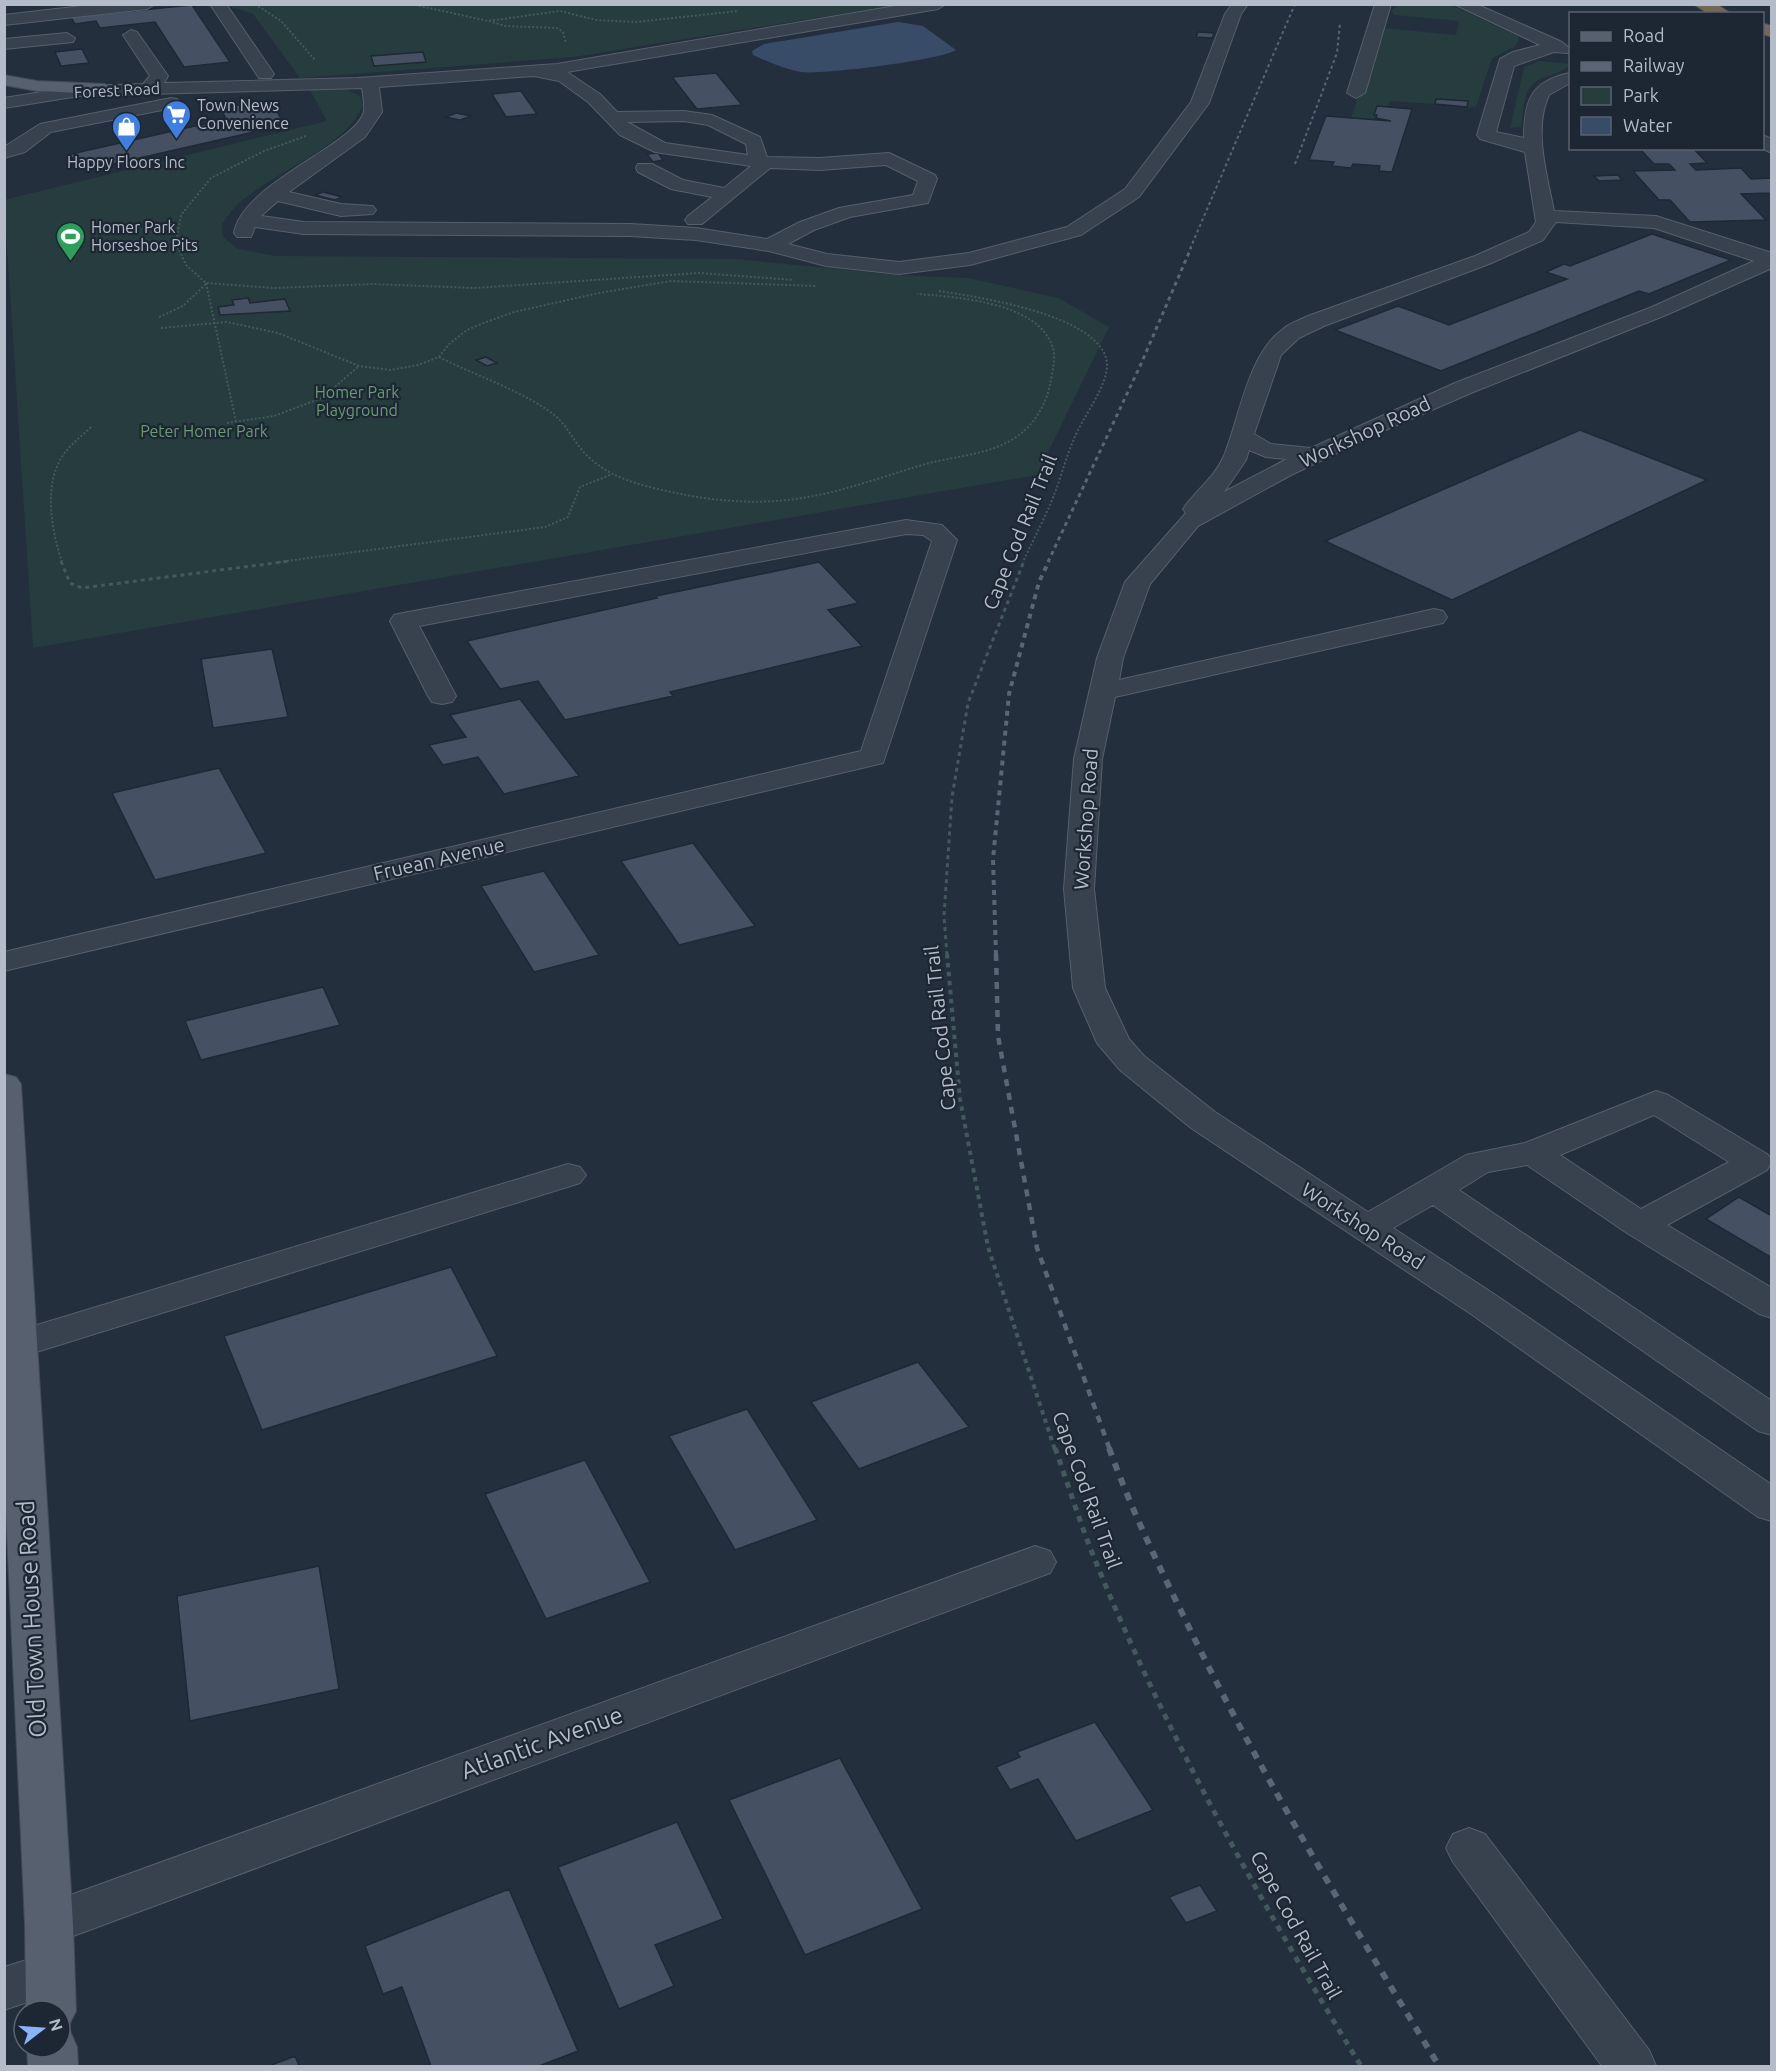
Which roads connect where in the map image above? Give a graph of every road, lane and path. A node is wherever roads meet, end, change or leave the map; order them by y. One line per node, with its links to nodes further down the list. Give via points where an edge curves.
1 (147, 4): 12 (street)
2 (218, 4): 22 (street)
3 (255, 4): 18 (path, via 281,21)
4 (411, 4): 13 (path)
5 (938, 4): 19 (street)
6 (1240, 4): 40 (street, via 1200,103 1132,193 1074,231 970,259 900,268 826,260)
7 (1383, 4): 28 (street)
8 (1462, 4): 17 (street)
9 (1701, 4): 11 (highway)
10 (742, 10): 13 (path, via 636,22 596,20 560,11)
11 (1719, 12)
12 (4, 20)
13 (488, 21): 19 (path, via 504,26 561,29)
14 (131, 34): 24 (street)
15 (68, 38): 16 (street)
16 (4, 44)
17 (1563, 49): 32 (street, via 1519,56 1506,63 1486,135)
18 (317, 62)
19 (575, 66): 20 (street)
20 (526, 72): 25 (street, Forest Road); 31 (street, via 564,76)
21 (1569, 78): 32 (street, via 1541,93 1533,132)
22 (262, 80): 24 (street, via 179,73); 26 (street, Forest Road); 29 (street, Forest Road)
23 (4, 81): 27 (main road)
24 (154, 82): 27 (street, Forest Road); 29 (street, Forest Road)
25 (370, 82): 26 (street, Forest Road); 36 (street, via 373,112 359,133)
26 (281, 85): 29 (street, via 277,93 267,97)
27 (105, 89): 30 (street, Forest Road)
28 (1356, 93)
29 (184, 94): 33 (street, via 46,128 36,132 25,147)
30 (4, 103)
31 (612, 117): 34 (street, via 629,139 661,148); 34 (street, via 684,116 712,120 754,141)
32 (1534, 149): 38 (street)
33 (4, 153)
34 (760, 162): 37 (street, via 760,168); 40 (street, via 820,164 888,159 928,179 921,199 846,212)
35 (645, 168): 37 (street, via 678,185)
36 (274, 194): 39 (street, via 341,210 664,212); 39 (street, via 246,220 243,234 276,244 335,247 674,249 693,240)
37 (727, 194): 39 (street)
38 (1545, 216): 41 (street, via 1656,222); 53 (street, via 1546,222 1536,236 1291,333 1271,353)
39 (696, 227): 40 (street)
40 (770, 245)
41 (1772, 260): 54 (street, Workshop Road, via 1659,311 1453,392)
42 (819, 282): 43 (path, via 699,273 474,288 373,284 274,288)
43 (207, 283): 45 (path, via 183,306); 46 (path)
44 (823, 287): 48 (path, via 691,280 599,293 486,322 467,330)
45 (159, 317)
46 (213, 323): 47 (path); 49 (path, via 278,333); 50 (path)
47 (161, 328)
48 (439, 357): 49 (path, via 390,370); 55 (path, via 533,401 554,415 570,430 591,461)
49 (359, 366): 50 (path, via 322,398 274,416)
50 (236, 422): 51 (path)
51 (227, 423)
52 (91, 428): 55 (path, via 59,460 50,498 63,568 70,584 82,588 545,527 566,521 574,511 580,487)
53 (1242, 437): 54 (street, via 1266,450); 56 (street, via 1225,475)
54 (1317, 455): 56 (street, Workshop Road)
55 (610, 475): 78 (path, Cape Cod Rail Trail, via 646,486 730,501 794,500 831,493 1012,440 1040,412 1051,386 1054,350 1048,336 1037,325 996,306 910,290 961,293 1049,315 1074,326 1100,345 1107,363 1105,377 1074,438 1054,495 1018,571 968,703 952,796 944,916 960,1099 988,1247 1093,1555 1197,1778 1301,1968)
56 (1189, 521): 59 (street, Workshop Road, via 1138,582)
57 (1434, 617): 59 (street)
58 (442, 696): 60 (street, Fruean Avenue, via 402,621 866,534 921,526 945,540 873,756)
59 (1099, 699): 67 (street, Workshop Road, via 1088,759 1079,889 1089,988 1101,1018 1114,1043 1158,1086 1277,1171)
60 (4, 962)
61 (4, 1084): 63 (main road, Old Town House Road)
62 (1533, 1153): 65 (street, via 1478,1163); 66 (street); 66 (street, via 1656,1102 1755,1162)
63 (6, 1156): 69 (main road, Old Town House Road)
64 (568, 1175): 69 (street)
65 (1435, 1190): 67 (street); 70 (street)
66 (1640, 1225): 68 (street)
67 (1367, 1228): 71 (street, Workshop Road)
68 (1772, 1305)
69 (17, 1345): 73 (main road, Old Town House Road)
70 (1772, 1421)
71 (1772, 1506)
72 (1035, 1562): 75 (street, Atlantic Avenue)
73 (17, 1567): 75 (main road, Old Town House Road)
74 (1469, 1848): 79 (street)
75 (49, 1924): 77 (main road, Old Town House Road)
76 (4, 1989): 77 (street)
77 (50, 1993)
78 (1361, 2067)
79 (1631, 2067)

